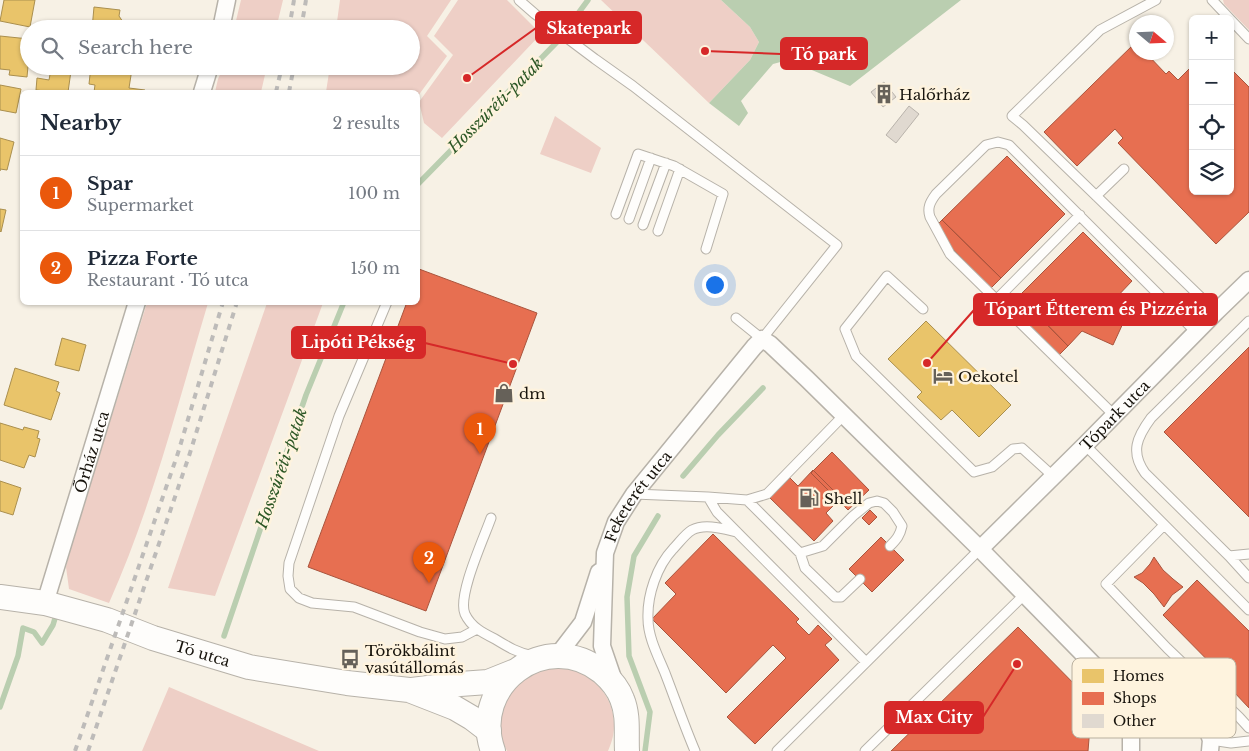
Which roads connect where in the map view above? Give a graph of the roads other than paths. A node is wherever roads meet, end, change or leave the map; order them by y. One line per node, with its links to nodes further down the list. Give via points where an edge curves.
1 (227, 0): 6 (street)
2 (520, 0): 31 (lane, via 838,245)
3 (1156, 0): 15 (lane, via 1100,30 1012,116)
4 (1212, 0): 5 (lane)
5 (1226, 15)
6 (223, 20)
7 (1234, 23): 8 (lane)
8 (1249, 39)
9 (207, 75): 10 (street)
10 (203, 90)
11 (651, 158): 12 (lane); 16 (lane, via 638,154); 18 (lane)
12 (666, 163): 13 (lane); 19 (lane)
13 (680, 169): 20 (lane); 21 (lane, via 723,194)
14 (1124, 169): 15 (lane)
15 (1096, 196): 27 (lane)
16 (616, 214)
17 (1080, 216): 23 (lane); 23 (lane, via 1013,148 998,142 986,145 936,194 928,211 946,247); 30 (lane)
18 (629, 219)
19 (643, 225)
20 (658, 230)
21 (706, 249)
22 (1249, 280): 27 (street, Tópark utca)
23 (996, 300): 33 (lane)
24 (136, 305): 52 (street, Őrház utca)
25 (386, 305): 54 (lane, via 339,416 292,554 288,576 290,589 312,603 354,608 445,639 462,637)
26 (923, 309): 35 (lane, via 887,276 844,329 856,356 974,472 992,467 1013,449 1022,448)
27 (1216, 312): 30 (street, Tópark utca)
28 (736, 318): 31 (lane)
29 (1249, 321): 47 (lane, via 1151,418 1142,430 1136,452 1144,473)
30 (1196, 332): 33 (street, Tópark utca)
31 (762, 339): 32 (street); 36 (street, Feketerét utca)
32 (844, 415): 38 (lane, via 767,494); 43 (street)
33 (1114, 415): 34 (street, Tópark utca)
34 (1085, 445): 35 (street, Tópark utca); 40 (lane)
35 (1054, 476): 43 (street, Tópark utca)
36 (634, 494): 37 (lane); 44 (street, Feketerét utca, via 616,522)
37 (708, 497): 38 (lane); 41 (lane, via 717,512)
38 (748, 500): 45 (lane)
39 (491, 518): 54 (lane, via 467,583 464,601 465,614)
40 (1164, 525): 53 (lane); 57 (lane, via 1106,584)
41 (737, 532): 58 (lane); 69 (lane, via 706,527 692,530 661,566 649,602 652,639)
42 (890, 546): 45 (lane, via 901,533 902,526 884,503 876,501 869,502 852,516 823,546)
43 (980, 549): 50 (street); 58 (lane)
44 (605, 553): 55 (street, via 582,622); 60 (street, Feketerét utca, via 602,646)
45 (800, 554): 49 (lane, via 805,568 835,597 840,597)
46 (1249, 554): 47 (lane)
47 (1229, 556): 48 (lane)
48 (1249, 578)
49 (860, 579)
50 (1025, 594): 56 (street); 71 (lane)
51 (0, 597): 52 (main road, Tó utca)
52 (45, 603): 61 (main road, Tó utca, via 107,620 248,668)
53 (1249, 610)
54 (477, 629): 55 (lane, via 520,653)
55 (549, 657): 59 (main road, Tó utca, via 527,663); 60 (main road, via 584,661 606,675)
56 (1087, 658)
57 (1178, 658)
58 (866, 662): 70 (lane)
59 (515, 671): 61 (main road, Tó utca, via 488,682); 65 (main road, via 494,698 490,714)
60 (615, 686): 68 (main road, via 626,710)
61 (409, 690): 65 (main road, Tó utca, via 472,718)
62 (1236, 713): 63 (lane)
63 (1249, 728)
64 (1131, 738): 72 (street)
65 (491, 741)
66 (1249, 741): 67 (lane)
67 (1210, 745)
68 (626, 746)
69 (695, 751)
70 (777, 751)
71 (865, 751)
72 (1131, 751)

